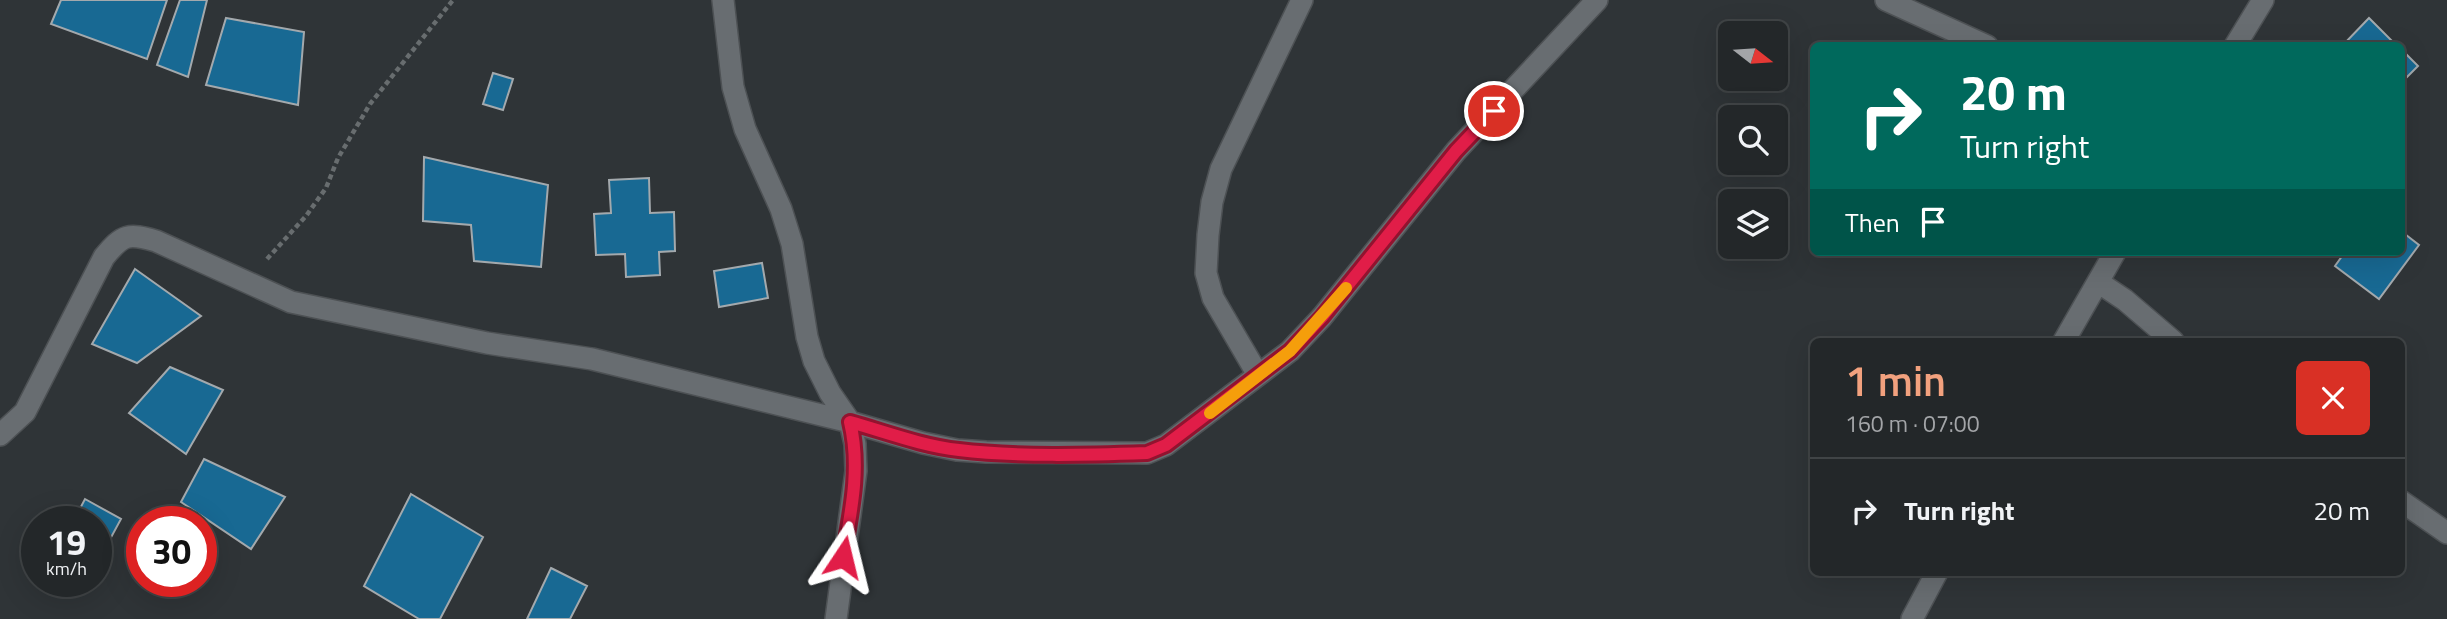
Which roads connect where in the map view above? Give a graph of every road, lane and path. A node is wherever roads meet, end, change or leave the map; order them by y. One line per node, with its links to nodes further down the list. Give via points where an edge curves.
1 (453, 0): 10 (path, via 370,104 306,216)
2 (723, 0): 15 (street, via 733,87 745,129 792,244 814,361)
3 (1302, 0): 14 (street, via 1221,169 1208,235 1206,273 1213,298)
4 (1597, 0): 14 (street, via 1456,151 1322,317 1290,351)
5 (1886, 0): 7 (street)
6 (2263, 0): 8 (street)
7 (1978, 42)
8 (2237, 42)
9 (2113, 256): 11 (street)
10 (247, 282): 15 (street, via 291,302 487,343 592,359); 16 (street, via 156,241 136,235 119,239 104,257 25,412)
11 (2098, 282): 12 (street); 13 (street)
12 (2066, 338)
13 (2169, 338)
14 (1258, 374): 15 (street, via 1166,445 1147,453 957,450)
15 (850, 422): 20 (street, via 856,471)
16 (0, 435)
17 (2405, 504): 18 (street)
18 (2447, 533)
19 (1935, 576): 21 (street)
20 (836, 619)
21 (1912, 619)

